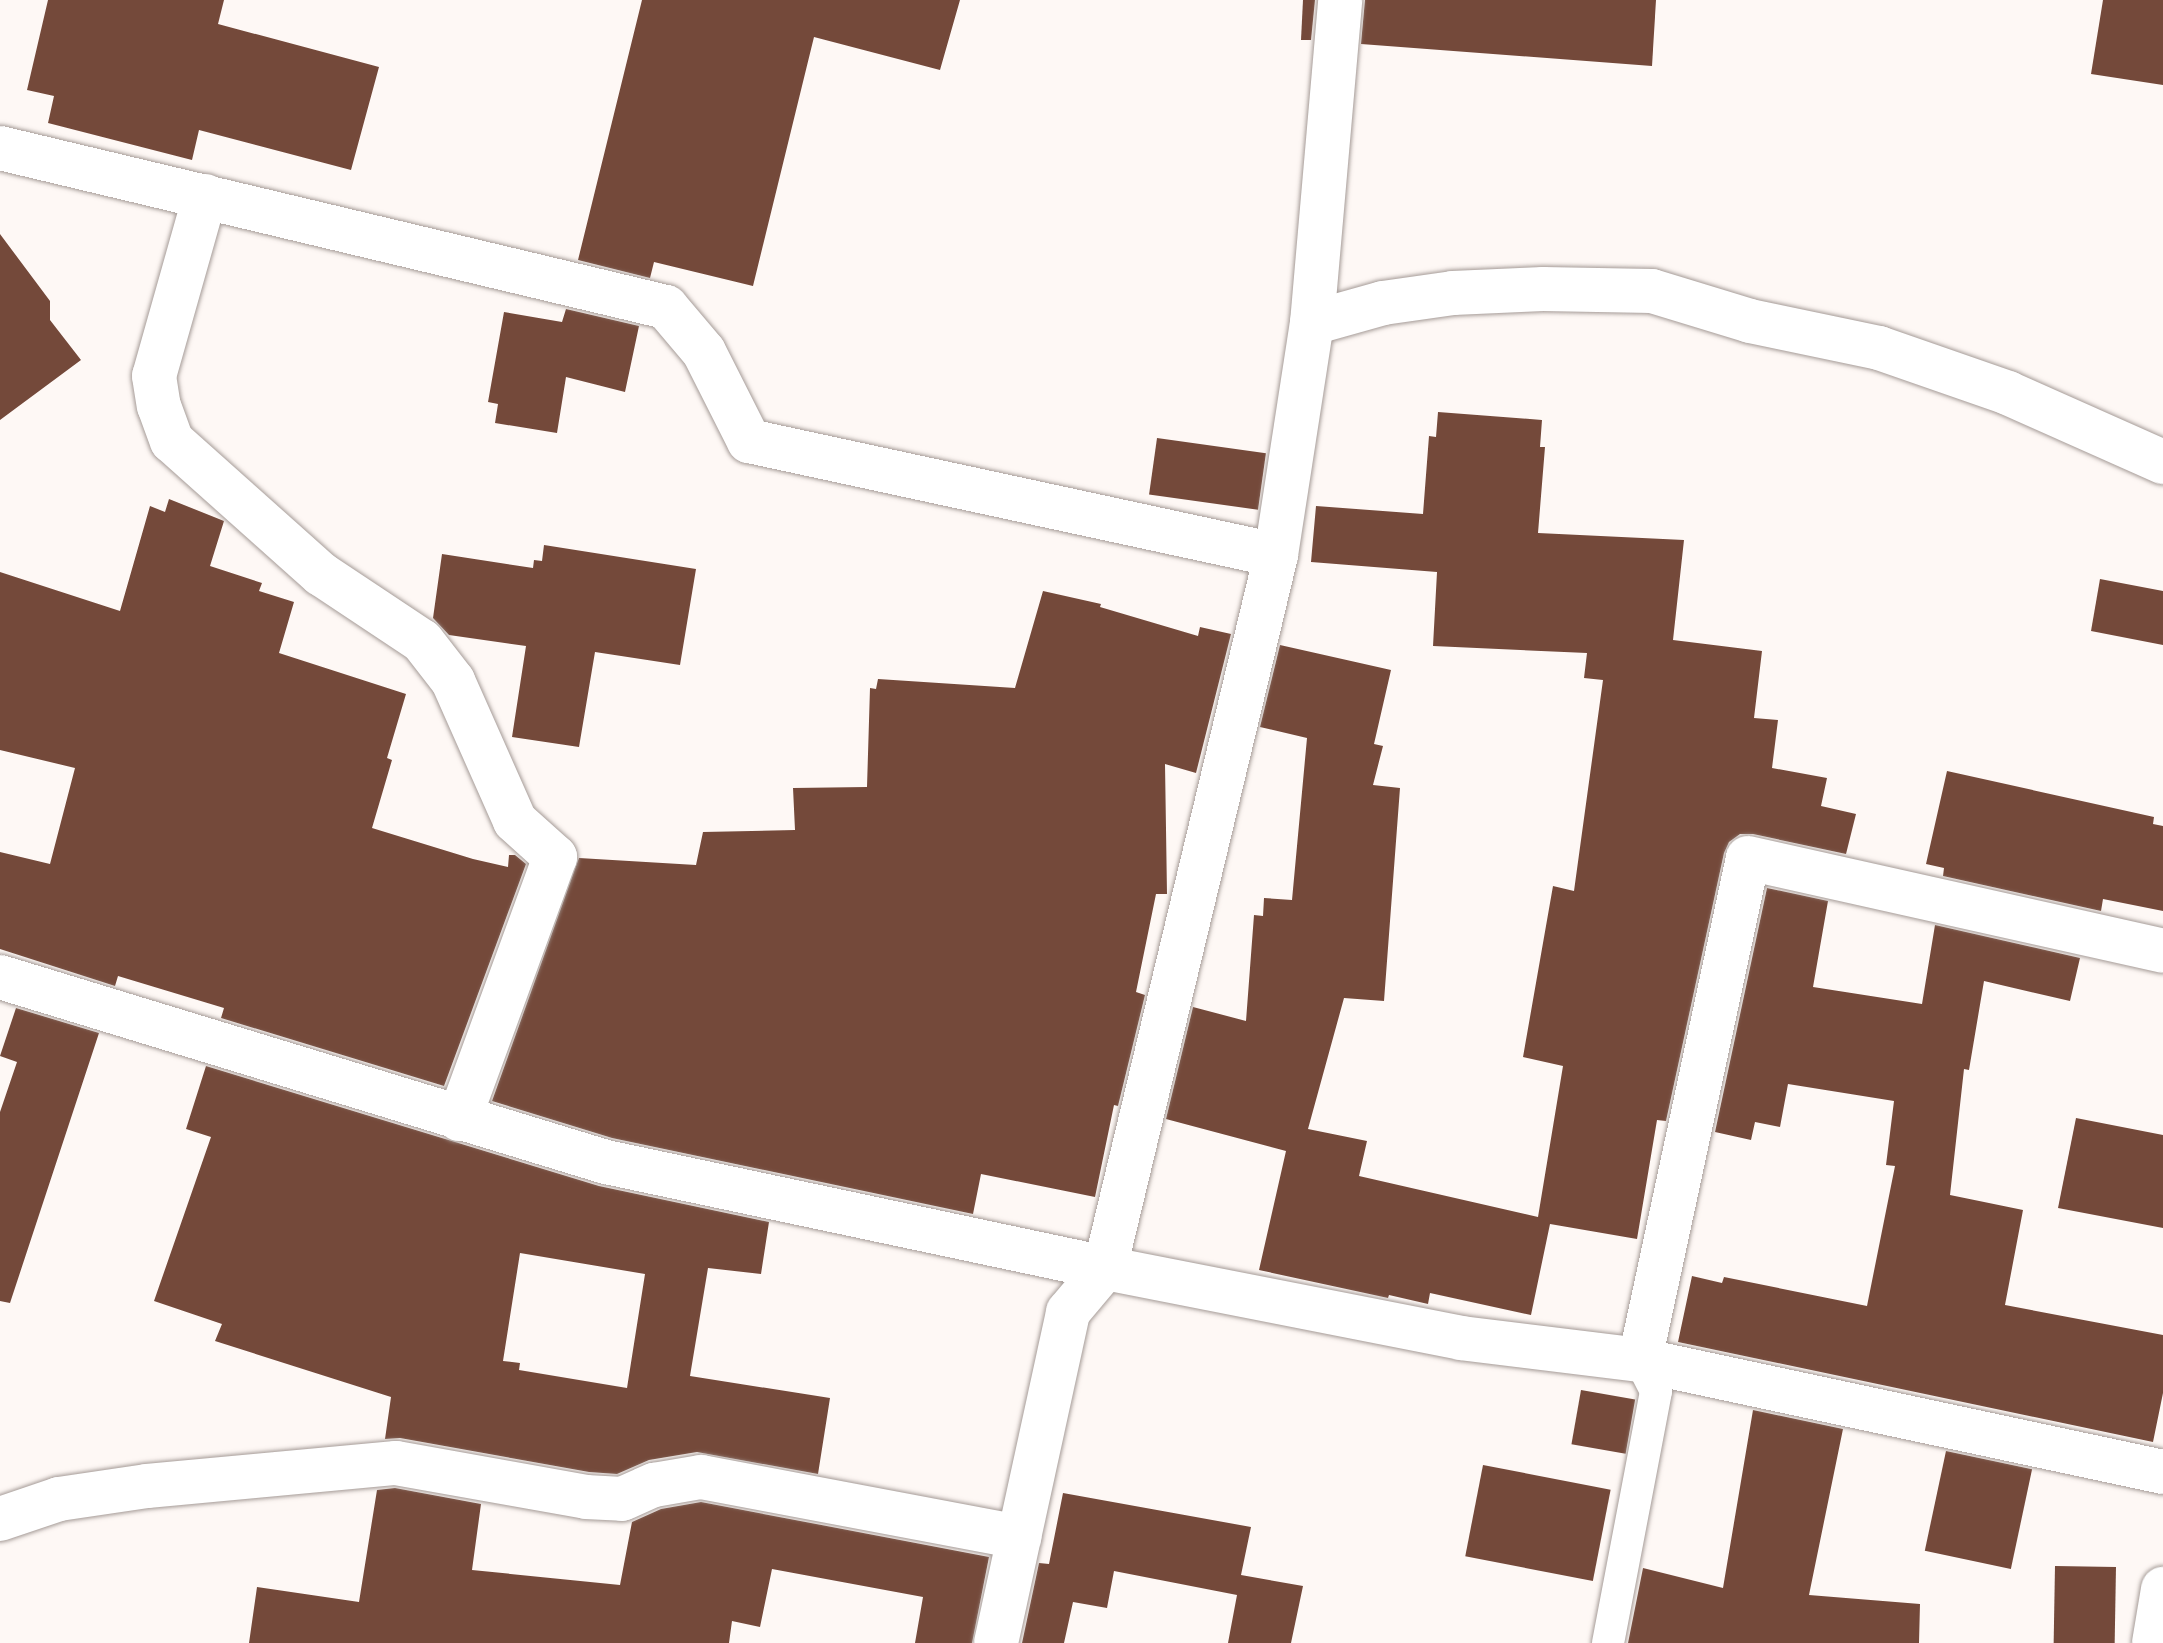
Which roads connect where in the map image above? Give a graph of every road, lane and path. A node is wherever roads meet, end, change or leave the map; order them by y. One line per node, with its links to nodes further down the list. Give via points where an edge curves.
1 (1340, 0): 4 (street)
2 (0, 148): 3 (street)
3 (205, 196): 6 (street, via 666,307 704,352 749,441); 9 (street, via 154,376 172,441 321,574 422,641 453,681 515,821 555,857)
4 (1312, 323): 5 (street, via 1383,303 1453,293 1652,291 1750,321 1879,348 2008,393); 6 (street)
5 (2163, 462)
6 (1276, 555): 10 (street)
7 (2163, 951): 11 (street, via 1748,858)
8 (0, 977): 9 (street)
9 (459, 1119): 10 (street, via 606,1162)
10 (1105, 1268): 11 (street, via 1461,1338); 14 (street, via 1068,1312)
11 (1640, 1360): 12 (street); 17 (lane, via 1656,1391)
12 (2163, 1472)
13 (0, 1519): 14 (street, via 59,1499 147,1486 396,1463 622,1499 654,1485 701,1477)
14 (1019, 1537): 16 (street)
15 (2163, 1589): 18 (street)
16 (996, 1643)
17 (1608, 1643)
18 (2154, 1643)

